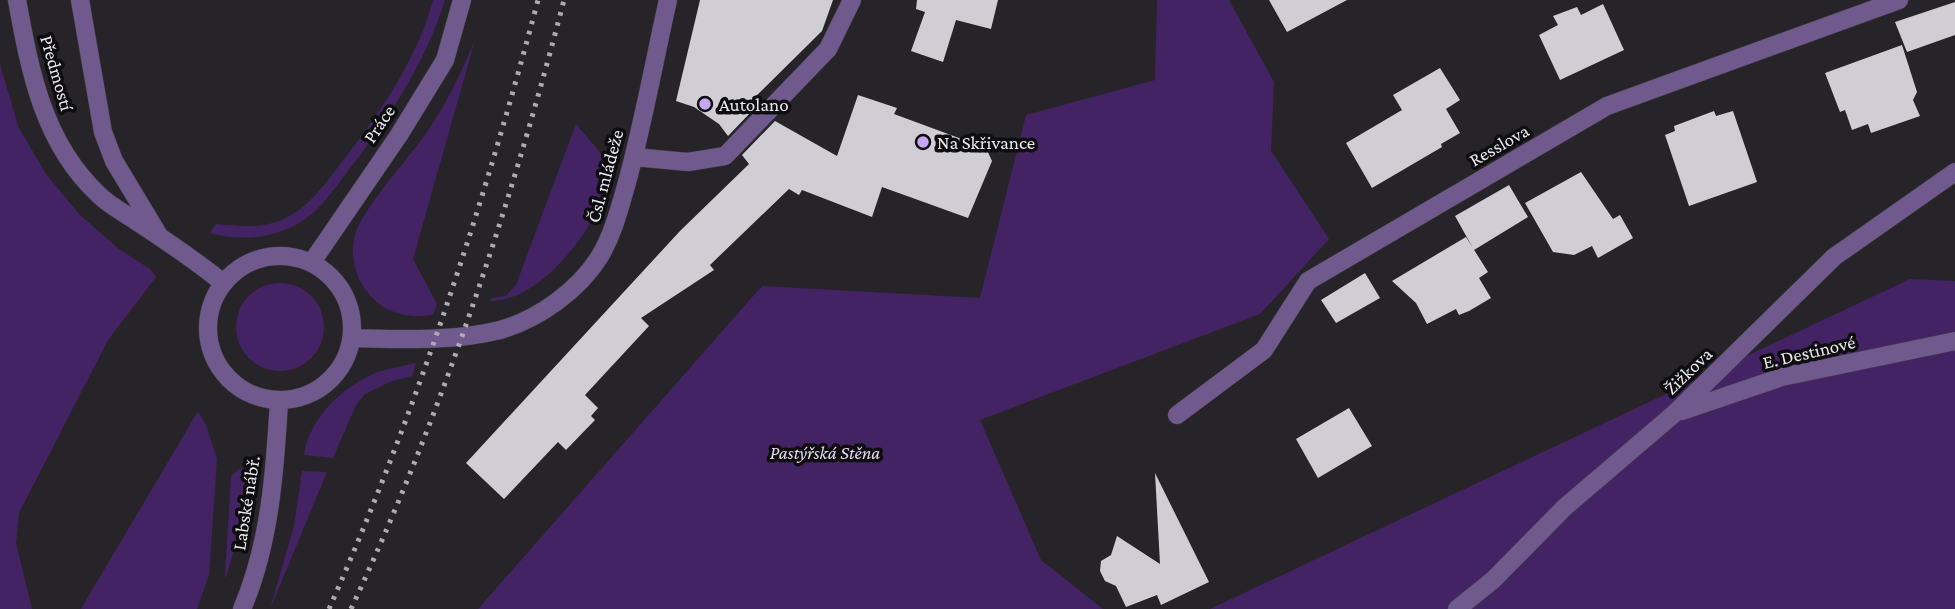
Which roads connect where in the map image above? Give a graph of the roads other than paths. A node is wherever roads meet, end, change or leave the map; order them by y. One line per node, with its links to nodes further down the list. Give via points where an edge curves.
1 (17, 0): 9 (street, Předmostí, via 43,112 66,156 100,196)
2 (80, 0): 9 (street, Předmostí, via 103,132 114,161)
3 (462, 0): 10 (street, Práce, via 445,60)
4 (668, 0): 7 (street, Čsl. mládeže)
5 (852, 0): 7 (street, via 828,49 725,156 688,162)
6 (1899, 0): 16 (street, Resslova, via 1607,106 1308,281 1264,350)
7 (634, 158): 12 (street, Čsl. mládeže, via 613,231 599,257 579,283 554,303 501,330 456,338)
8 (1955, 172): 15 (street, Žižkova, via 1835,257)
9 (160, 237): 11 (street, Předmostí)
10 (312, 262): 11 (street, via 288,255 264,257 241,266); 12 (street, via 331,275 344,293)
11 (222, 282): 14 (street, via 206,325 209,348 219,369 235,386 256,397)
12 (352, 338): 14 (street, via 346,358 327,383 300,397)
13 (1955, 341): 15 (street, E. Destinové, via 1782,377)
14 (279, 401): 17 (street, Labské nábř., via 270,510)
15 (1675, 413): 18 (street, Žižkova, via 1565,507 1493,580)
16 (1177, 415)
17 (242, 609)
18 (1457, 609)

